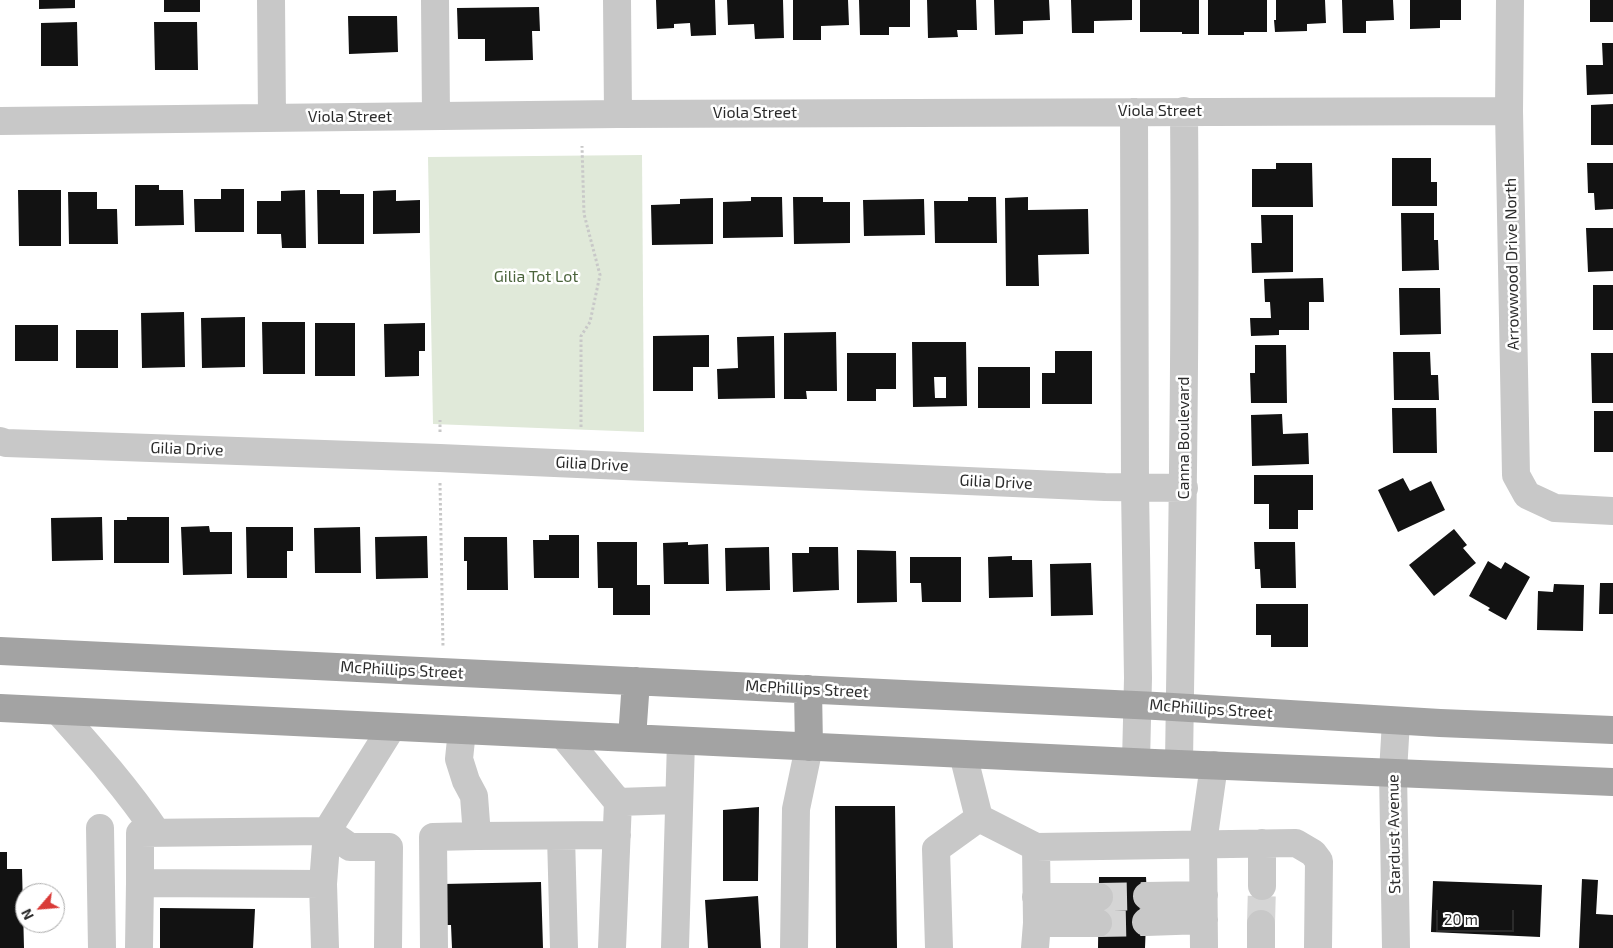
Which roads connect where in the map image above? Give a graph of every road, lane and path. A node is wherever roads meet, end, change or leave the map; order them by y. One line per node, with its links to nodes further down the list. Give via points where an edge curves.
1 (272, 0): 10 (street)
2 (435, 0): 9 (street)
3 (617, 0): 8 (street)
4 (1510, 0): 6 (street, Arrowwood Drive North)
5 (1184, 111): 6 (street, Viola Street); 7 (street, Viola Street); 18 (street, Canna Boulevard)
6 (1509, 111): 19 (street, Arrowwood Drive North, via 1516,474 1527,495 1555,508)
7 (1134, 112): 8 (street, Viola Street); 17 (street)
8 (618, 114): 9 (street, Viola Street)
9 (436, 116): 10 (street, Viola Street)
10 (272, 117): 11 (street, Viola Street)
11 (0, 121)
12 (582, 146): 14 (path, via 584,214 600,274 590,322 581,336)
13 (440, 420): 16 (path)
14 (581, 427)
15 (0, 440): 16 (street, Gilia Drive, via 6,443)
16 (440, 458): 17 (street, Gilia Drive); 21 (path)
17 (1135, 488): 18 (street, Gilia Drive); 24 (street)
18 (1184, 488): 25 (street, Canna Boulevard)
19 (1613, 512)
20 (0, 651): 21 (main road, McPhillips Street)
21 (444, 672): 22 (main road, McPhillips Street)
22 (636, 681): 23 (main road, McPhillips Street); 33 (main road)
23 (808, 689): 24 (main road, McPhillips Street); 35 (main road)
24 (1136, 705): 25 (main road, McPhillips Street); 37 (street)
25 (1180, 707): 28 (main road, McPhillips Street); 38 (street, Canna Boulevard)
26 (0, 708): 27 (main road)
27 (58, 711): 29 (main road); 47 (street, via 130,796)
28 (1396, 721): 31 (main road, McPhillips Street); 40 (street, Stardust Avenue)
29 (392, 727): 30 (main road); 46 (street)
30 (462, 730): 32 (main road); 49 (street, via 459,759 474,796)
31 (1613, 730)
32 (563, 735): 33 (main road); 43 (street)
33 (632, 738): 34 (main road)
34 (680, 741): 35 (main road); 42 (street)
35 (809, 746): 36 (main road); 69 (street, via 796,809)
36 (963, 754): 37 (main road); 44 (street)
37 (1136, 762): 38 (main road)
38 (1179, 764): 39 (main road)
39 (1214, 765): 40 (main road); 51 (street)
40 (1393, 772): 41 (main road); 73 (street, Stardust Avenue)
41 (1613, 782)
42 (678, 800): 43 (street); 68 (street)
43 (618, 802): 48 (street)
44 (979, 818): 53 (street); 70 (street, via 936,849)
45 (100, 828): 61 (street)
46 (328, 831): 47 (street); 55 (street); 64 (street, via 350,846 389,847)
47 (156, 833): 54 (street, via 140,833)
48 (617, 835): 50 (street); 67 (street)
49 (477, 836): 50 (street); 65 (street, via 433,837)
50 (561, 836): 66 (street)
51 (1203, 843): 52 (street); 53 (street); 57 (street)
52 (1262, 843): 56 (street); 72 (street, via 1296,843 1313,853 1319,861)
53 (1036, 847): 60 (street)
54 (140, 883): 55 (street); 62 (street)
55 (324, 884): 63 (street)
56 (1262, 886)
57 (1204, 907): 58 (street); 71 (street)
58 (1146, 909)
59 (1099, 910): 60 (street)
60 (1036, 923)
61 (102, 948)
62 (139, 948)
63 (325, 948)
64 (388, 948)
65 (434, 948)
66 (564, 948)
67 (612, 948)
68 (675, 948)
69 (794, 948)
70 (939, 948)
71 (1204, 948)
72 (1318, 948)
73 (1396, 948)

